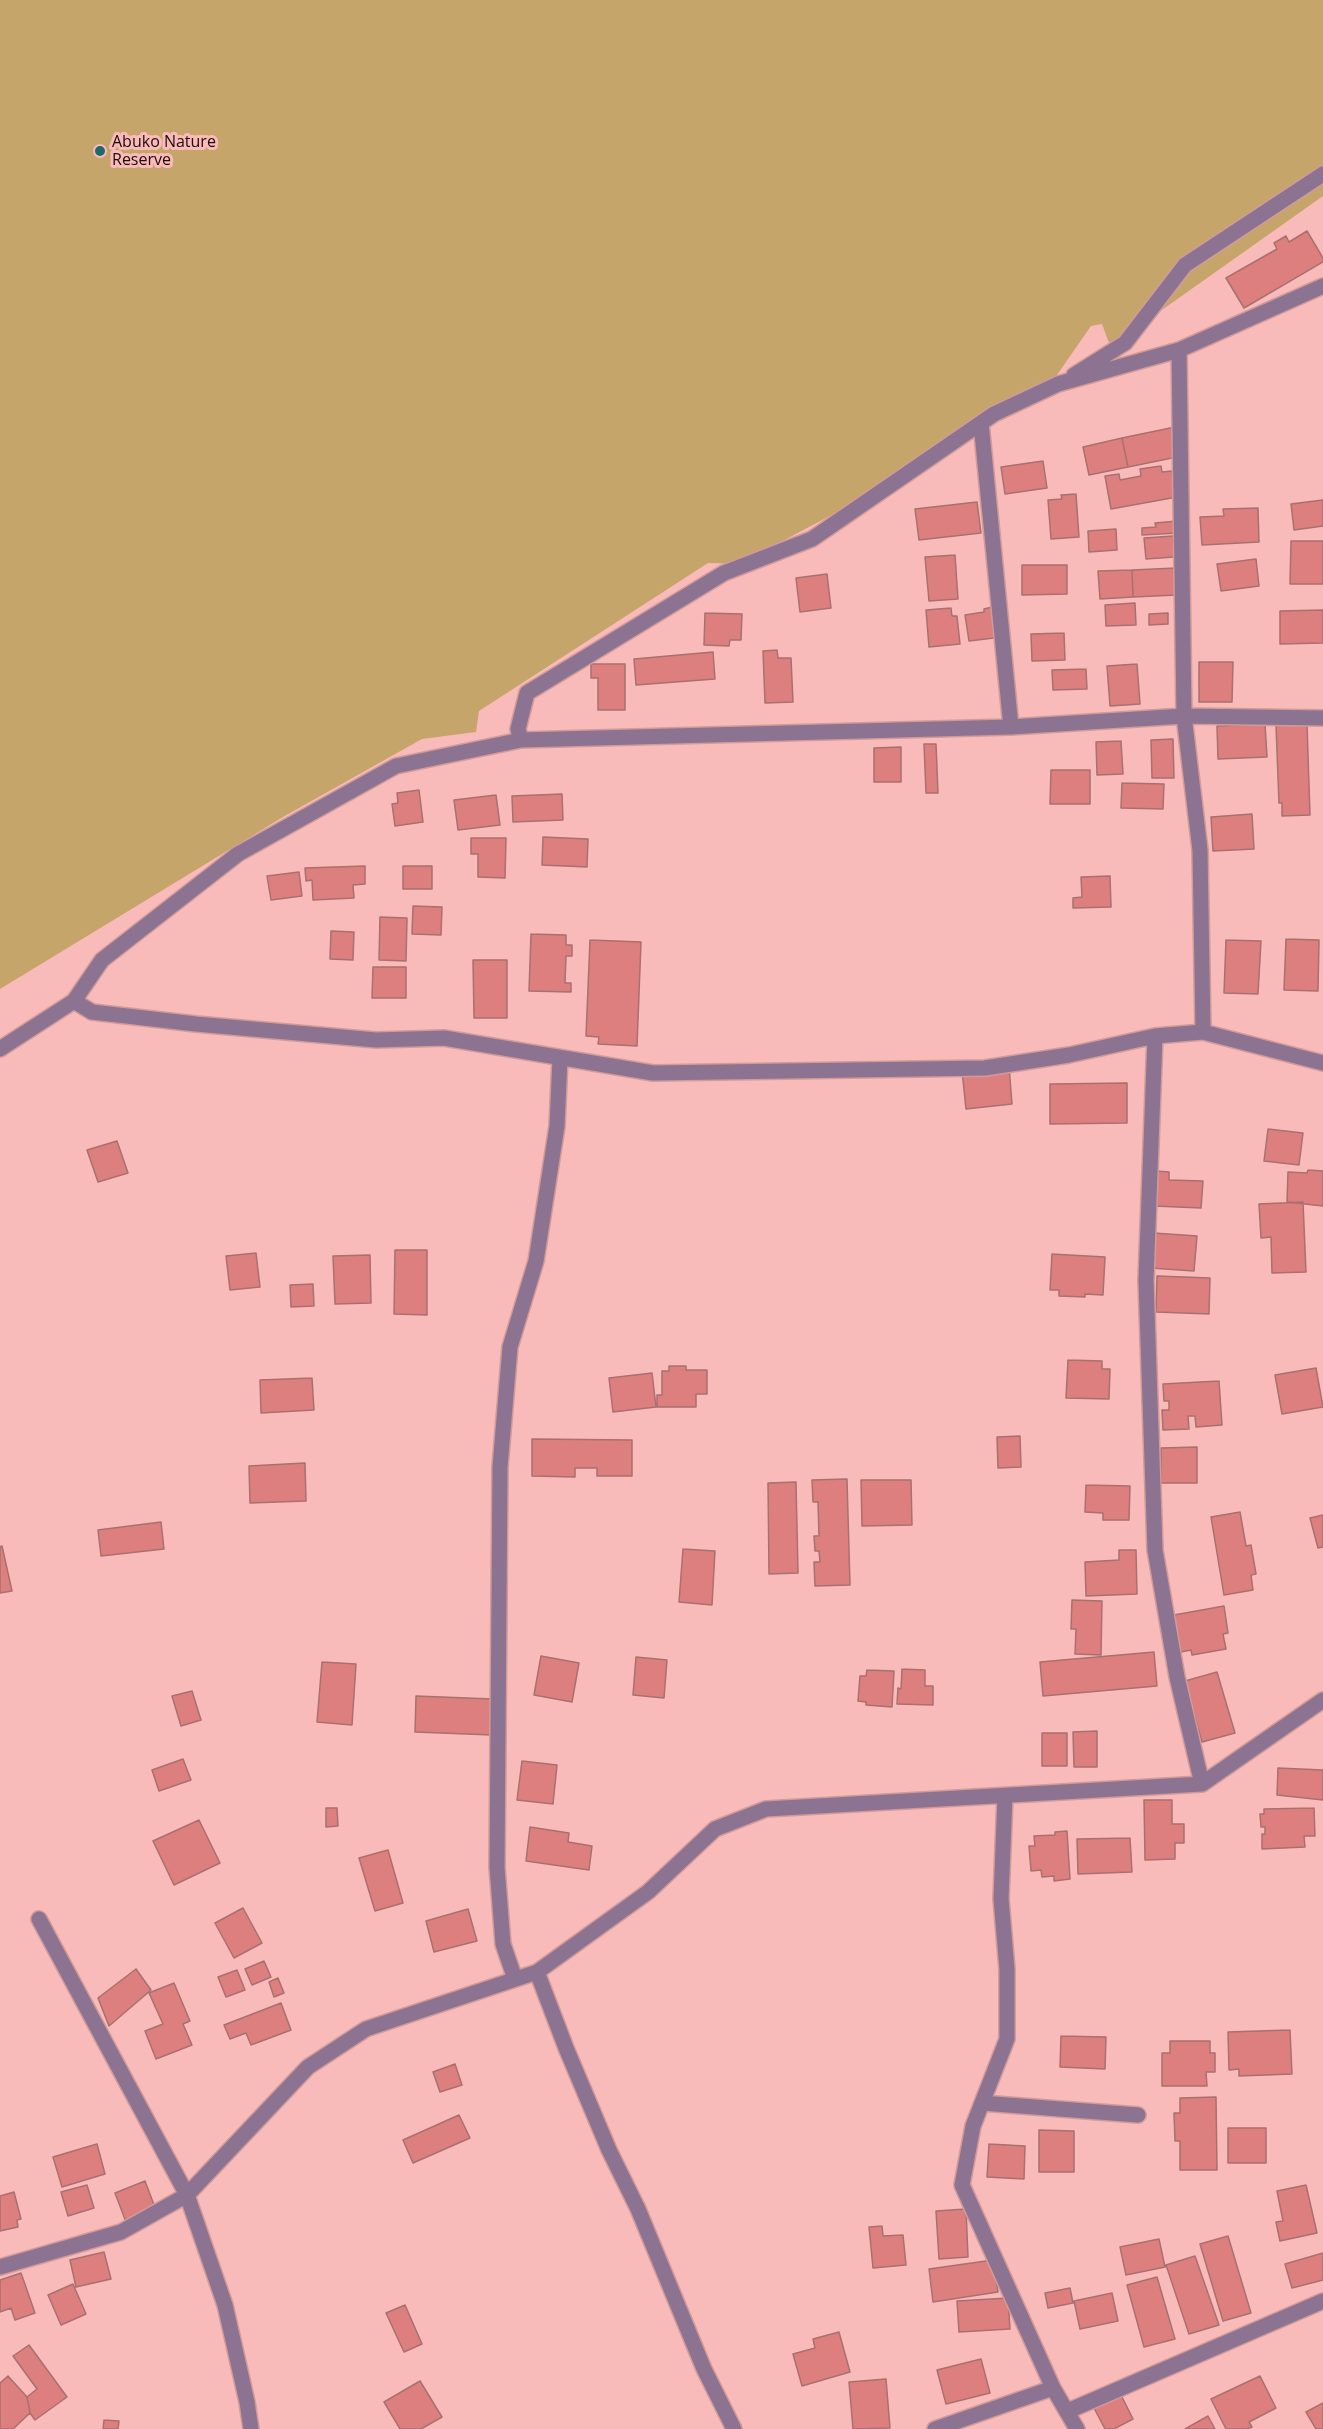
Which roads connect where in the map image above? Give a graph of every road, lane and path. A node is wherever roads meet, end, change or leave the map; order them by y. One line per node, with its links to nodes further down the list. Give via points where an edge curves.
1 (1323, 174): 4 (street, via 1185,265 1125,343)
2 (1323, 286): 3 (street)
3 (1179, 350): 4 (street); 6 (street)
4 (1058, 384): 5 (street)
5 (981, 423): 8 (street); 9 (street, via 812,539 724,573 527,693 518,729)
6 (1184, 716): 7 (street); 8 (street); 11 (street, via 1200,850)
7 (1323, 718)
8 (1011, 727): 9 (street)
9 (521, 740): 10 (street, via 396,766 238,854 102,960)
10 (74, 1001): 13 (street); 14 (street, via 92,1012 173,1022 376,1040 444,1038)
11 (1203, 1032): 12 (street); 15 (street)
12 (1155, 1036): 14 (street, via 986,1068 653,1073); 17 (street, via 1146,1280 1155,1550 1177,1677)
13 (0, 1049)
14 (560, 1058): 21 (street, via 557,1126 536,1261 510,1347 501,1467 497,1867 503,1944)
15 (1323, 1063)
16 (1323, 1700): 17 (street)
17 (1202, 1784): 18 (street)
18 (1005, 1796): 20 (street, via 766,1809 716,1829 648,1892); 22 (street, via 1001,1899 1007,2039)
19 (39, 1919): 24 (street)
20 (537, 1972): 21 (street); 30 (street, via 609,2150)
21 (515, 1979): 24 (street, via 356,2035 308,2067)
22 (982, 2103): 23 (street); 27 (street, via 973,2126 962,2185)
23 (1138, 2115)
24 (187, 2195): 25 (street, via 121,2232); 29 (street, via 225,2305)
25 (0, 2267)
26 (1323, 2301): 28 (street)
27 (1053, 2388): 28 (street); 31 (street)
28 (1068, 2411): 32 (street)
29 (251, 2429)
30 (734, 2429)
31 (935, 2429)
32 (1077, 2429)

